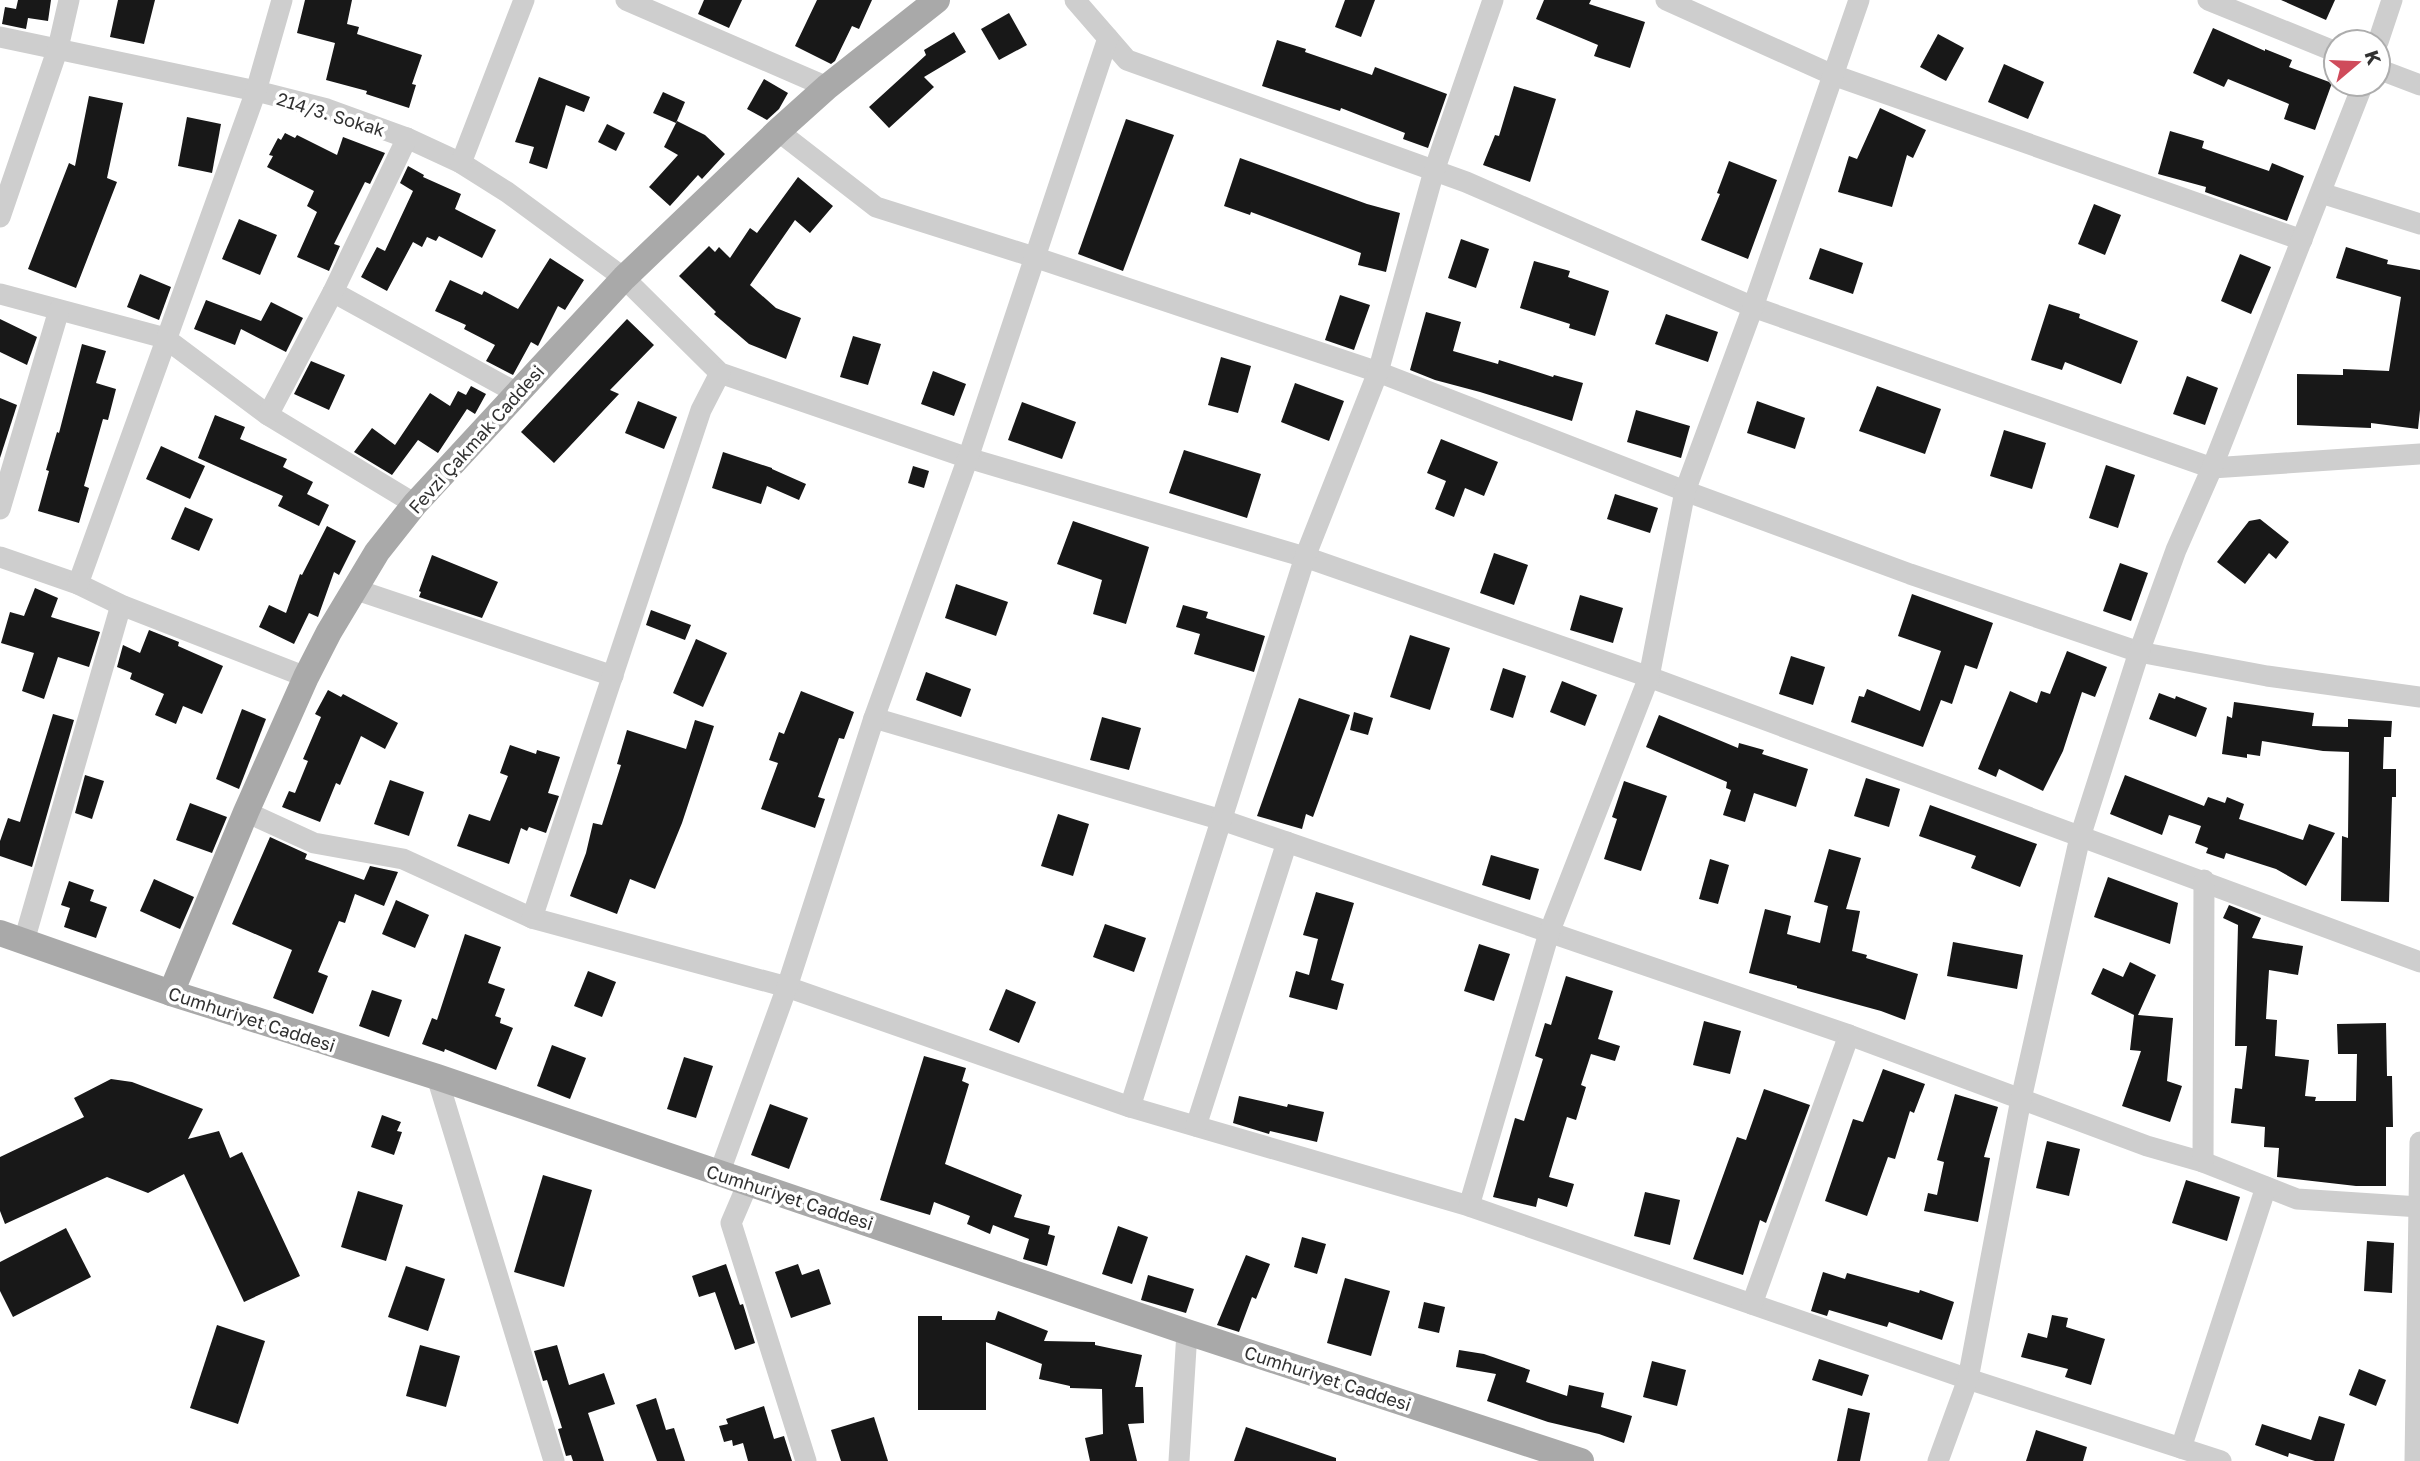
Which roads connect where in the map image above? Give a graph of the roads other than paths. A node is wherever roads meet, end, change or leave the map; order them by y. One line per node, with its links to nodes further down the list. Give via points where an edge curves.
1 (69, 0): 16 (street)
2 (282, 0): 21 (street)
3 (524, 0): 25 (street)
4 (626, 0): 20 (street)
5 (937, 0): 20 (main road, Fevzi Çakmak Caddesi)
6 (1075, 0): 14 (street)
7 (1666, 0): 18 (street)
8 (1859, 0): 18 (street)
9 (2208, 0): 15 (street)
10 (2392, 0): 12 (street)
11 (1489, 1): 26 (street)
12 (2383, 28)
13 (0, 37): 16 (street, 214/3. Sokak)
14 (1108, 38): 26 (street, via 1127,60); 31 (street)
15 (2322, 46)
16 (58, 48): 21 (street, 214/3. Sokak); 28 (street)
17 (2392, 74): 19 (street)
18 (1833, 75): 30 (street); 35 (street)
19 (2420, 85)
20 (827, 87): 23 (main road, Fevzi Çakmak Caddesi)
21 (256, 91): 24 (street, 214/3. Sokak, via 327,109); 37 (street)
22 (2358, 98): 27 (street)
23 (778, 131): 31 (street, via 876,207); 32 (main road, Fevzi Çakmak Caddesi)
24 (407, 138): 25 (street, 214/3. Sokak); 33 (street)
25 (461, 163): 32 (street, 214/3. Sokak, via 507,191)
26 (1434, 171): 35 (street); 38 (street)
27 (2321, 193): 29 (street); 30 (street)
28 (0, 217)
29 (2420, 224)
30 (2302, 240): 44 (street)
31 (1034, 257): 38 (street); 43 (street)
32 (624, 278): 39 (street, 214/3. Sokak); 40 (main road, Fevzi Çakmak Caddesi)
33 (333, 292): 40 (street); 41 (street)
34 (0, 294): 36 (street)
35 (1753, 307): 44 (street); 45 (street)
36 (59, 310): 37 (street); 47 (street)
37 (165, 338): 41 (street); 50 (street)
38 (1378, 372): 45 (street); 48 (street)
39 (720, 373): 43 (street); 54 (street, via 701,410)
40 (517, 393): 46 (main road, Fevzi Çakmak Caddesi)
41 (268, 415): 46 (street)
42 (2420, 454): 44 (street)
43 (968, 458): 48 (street); 58 (street)
44 (2212, 468): 53 (street)
45 (1685, 491): 53 (street); 56 (street)
46 (415, 504): 51 (main road, Fevzi Çakmak Caddesi)
47 (0, 509)
48 (1305, 557): 56 (street); 60 (street)
49 (0, 558): 50 (street)
50 (78, 584): 52 (street)
51 (354, 589): 54 (street); 55 (main road, Fevzi Çakmak Caddesi)
52 (121, 605): 55 (street); 66 (street)
53 (2139, 652): 57 (street, via 2267,677); 61 (street)
54 (613, 676): 64 (street)
55 (306, 677): 59 (main road, Fevzi Çakmak Caddesi)
56 (1649, 677): 61 (street); 65 (street)
57 (2420, 697)
58 (874, 719): 60 (street); 68 (street)
59 (246, 812): 64 (street, via 314,843 402,859); 69 (main road, Fevzi Çakmak Caddesi)
60 (1222, 820): 62 (street); 73 (street)
61 (2080, 837): 63 (street); 72 (street)
62 (1287, 842): 65 (street); 74 (street)
63 (2204, 880): 67 (street); 76 (street)
64 (532, 918): 68 (street)
65 (1549, 933): 70 (street); 80 (street)
66 (12, 937): 69 (main road, Cumhuriyet Caddesi)
67 (2420, 962)
68 (787, 987): 73 (street); 77 (street)
69 (171, 993): 71 (main road, Cumhuriyet Caddesi)
70 (1849, 1034): 72 (street); 82 (street)
71 (437, 1077): 77 (main road, Cumhuriyet Caddesi); 86 (street)
72 (2021, 1099): 76 (street); 84 (street)
73 (1130, 1107): 74 (street)
74 (1196, 1126): 80 (street)
75 (2420, 1142): 81 (street)
76 (2203, 1163): 79 (street)
77 (719, 1174): 78 (main road, Cumhuriyet Caddesi)
78 (749, 1181): 83 (main road, Cumhuriyet Caddesi); 87 (street, via 731,1223)
79 (2266, 1187): 81 (street, via 2297,1199); 85 (street)
80 (1468, 1206): 82 (street)
81 (2420, 1207): 92 (street)
82 (1752, 1304): 84 (street)
83 (1187, 1332): 88 (street); 89 (main road, Cumhuriyet Caddesi)
84 (1968, 1379): 85 (street); 90 (street)
85 (2181, 1448): 91 (street)
86 (554, 1461)
87 (806, 1461)
88 (1179, 1461)
89 (1581, 1461)
90 (1938, 1461)
91 (2221, 1461)
92 (2416, 1461)

